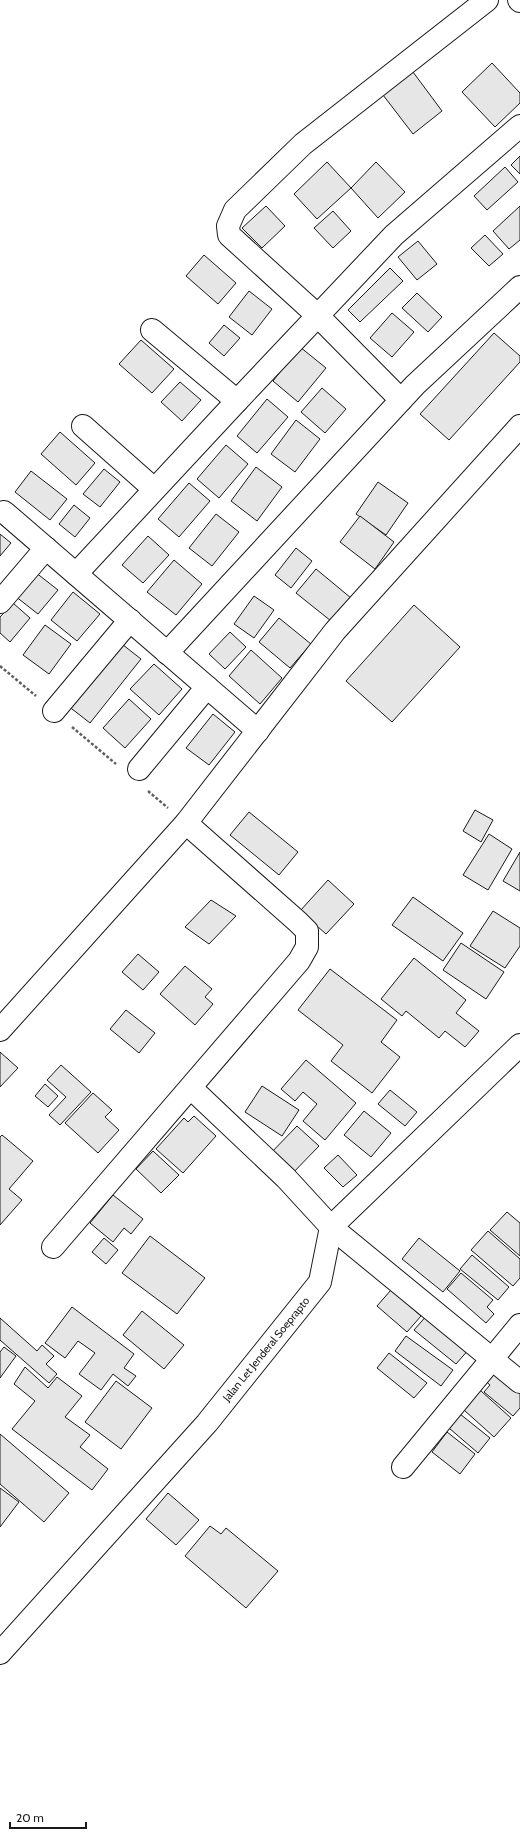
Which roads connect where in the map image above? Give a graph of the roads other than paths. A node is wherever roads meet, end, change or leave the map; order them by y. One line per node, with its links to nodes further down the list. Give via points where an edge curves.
1 (487, 0): 4 (street, via 303,144 232,215 228,226 229,235)
2 (520, 126): 4 (street, via 394,235)
3 (520, 287): 6 (street)
4 (317, 315): 6 (street); 7 (street)
5 (152, 330): 7 (street)
6 (401, 400): 16 (street)
7 (237, 401): 10 (street)
8 (83, 426): 10 (street)
9 (520, 426): 19 (street, via 335,631)
10 (154, 490): 13 (street)
11 (4, 512): 12 (street)
12 (46, 548): 13 (street); 14 (street)
13 (76, 574): 15 (street)
14 (0, 602)
15 (130, 620): 16 (street); 18 (street)
16 (168, 652): 17 (street)
17 (207, 687): 19 (street); 20 (street)
18 (54, 711)
19 (258, 731): 21 (street)
20 (134, 774)
21 (186, 823): 22 (street); 24 (street, via 298,922 307,931 308,938 307,947 299,962)
22 (0, 1030)
23 (520, 1045): 25 (street)
24 (191, 1088): 25 (street, via 286,1178); 26 (street)
25 (331, 1227): 28 (street); 31 (street, Jalan Let Jenderal Soeprapto, via 320,1282 207,1423)
26 (52, 1247)
27 (520, 1325): 28 (street)
28 (492, 1359): 29 (street); 30 (street)
29 (520, 1382)
30 (403, 1467)
31 (0, 1653)

